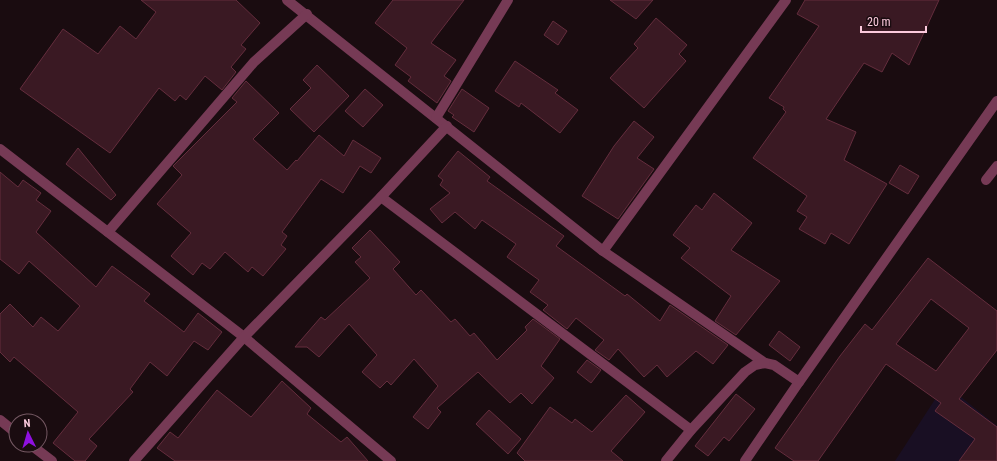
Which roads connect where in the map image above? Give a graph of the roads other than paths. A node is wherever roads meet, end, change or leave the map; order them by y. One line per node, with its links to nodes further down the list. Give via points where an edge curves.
1 (287, 0): 4 (street)
2 (508, 0): 6 (street)
3 (786, 0): 13 (street)
4 (307, 14): 6 (street); 12 (street, via 254,62)
5 (997, 101): 16 (street)
6 (436, 118): 7 (street)
7 (447, 126): 11 (street); 13 (street)
8 (0, 149): 12 (street)
9 (997, 166): 10 (street)
10 (986, 180)
11 (381, 197): 14 (street); 19 (street)
12 (108, 232): 14 (street)
13 (602, 251): 15 (street)
14 (244, 337): 22 (street); 23 (street)
15 (765, 363): 16 (street, via 774,365); 19 (street, via 755,365 746,372)
16 (799, 382): 25 (street)
17 (0, 420): 18 (street)
18 (8, 426)
19 (691, 430): 24 (street)
20 (42, 453): 21 (street)
21 (52, 461)
22 (134, 461)
23 (392, 461)
24 (666, 461)
25 (745, 461)

